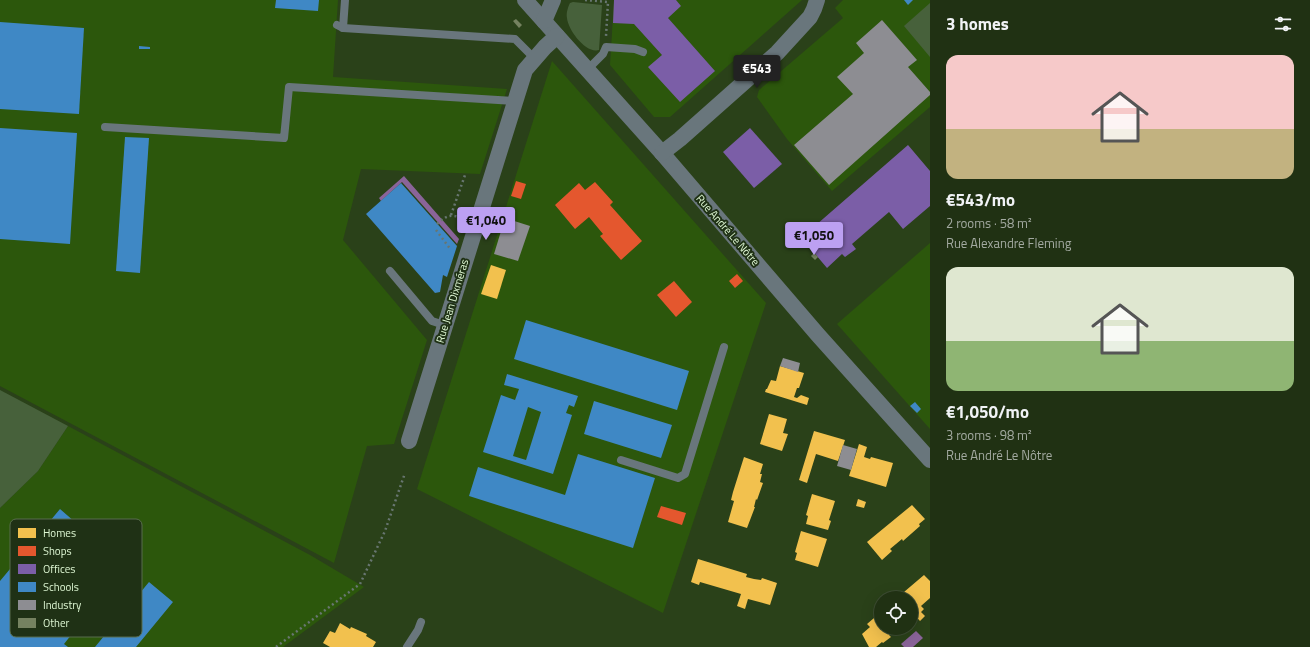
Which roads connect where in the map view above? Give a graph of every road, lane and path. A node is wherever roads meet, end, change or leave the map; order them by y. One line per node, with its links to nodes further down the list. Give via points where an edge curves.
1 (345, 0): 10 (lane, via 340,27 515,39)
2 (525, 0): 6 (street, Rue André Le Nôtre)
3 (554, 0): 6 (street)
4 (585, 0): 8 (path, via 608,2)
5 (817, 0): 14 (street, via 810,17 777,53)
6 (544, 21): 7 (street, Rue André Le Nôtre)
7 (557, 36): 10 (street, Rue Jean Dixméras); 11 (street, Rue André Le Nôtre)
8 (606, 47): 9 (lane); 11 (lane, via 603,54)
9 (643, 52)
10 (535, 59): 12 (street, Rue Jean Dixméras, via 525,70)
11 (587, 70): 14 (street, Rue André Le Nôtre)
12 (515, 101): 13 (lane, via 290,87 284,138); 22 (street, Rue Jean Dixméras)
13 (105, 127)
14 (662, 153): 26 (street, Rue André Le Nôtre, via 818,335)
15 (465, 175): 16 (path)
16 (451, 215): 17 (path); 18 (path)
17 (468, 219)
18 (438, 224)
19 (436, 230): 20 (path)
20 (453, 252)
21 (390, 271): 22 (lane, via 432,321)
22 (444, 325): 24 (street, Rue Jean Dixméras)
23 (724, 347): 25 (lane, via 685,474 678,478)
24 (409, 440)
25 (621, 460)
26 (930, 460)
27 (405, 473): 29 (path, via 385,531 360,584)
28 (421, 622): 30 (lane)
29 (276, 647)
30 (407, 647)

